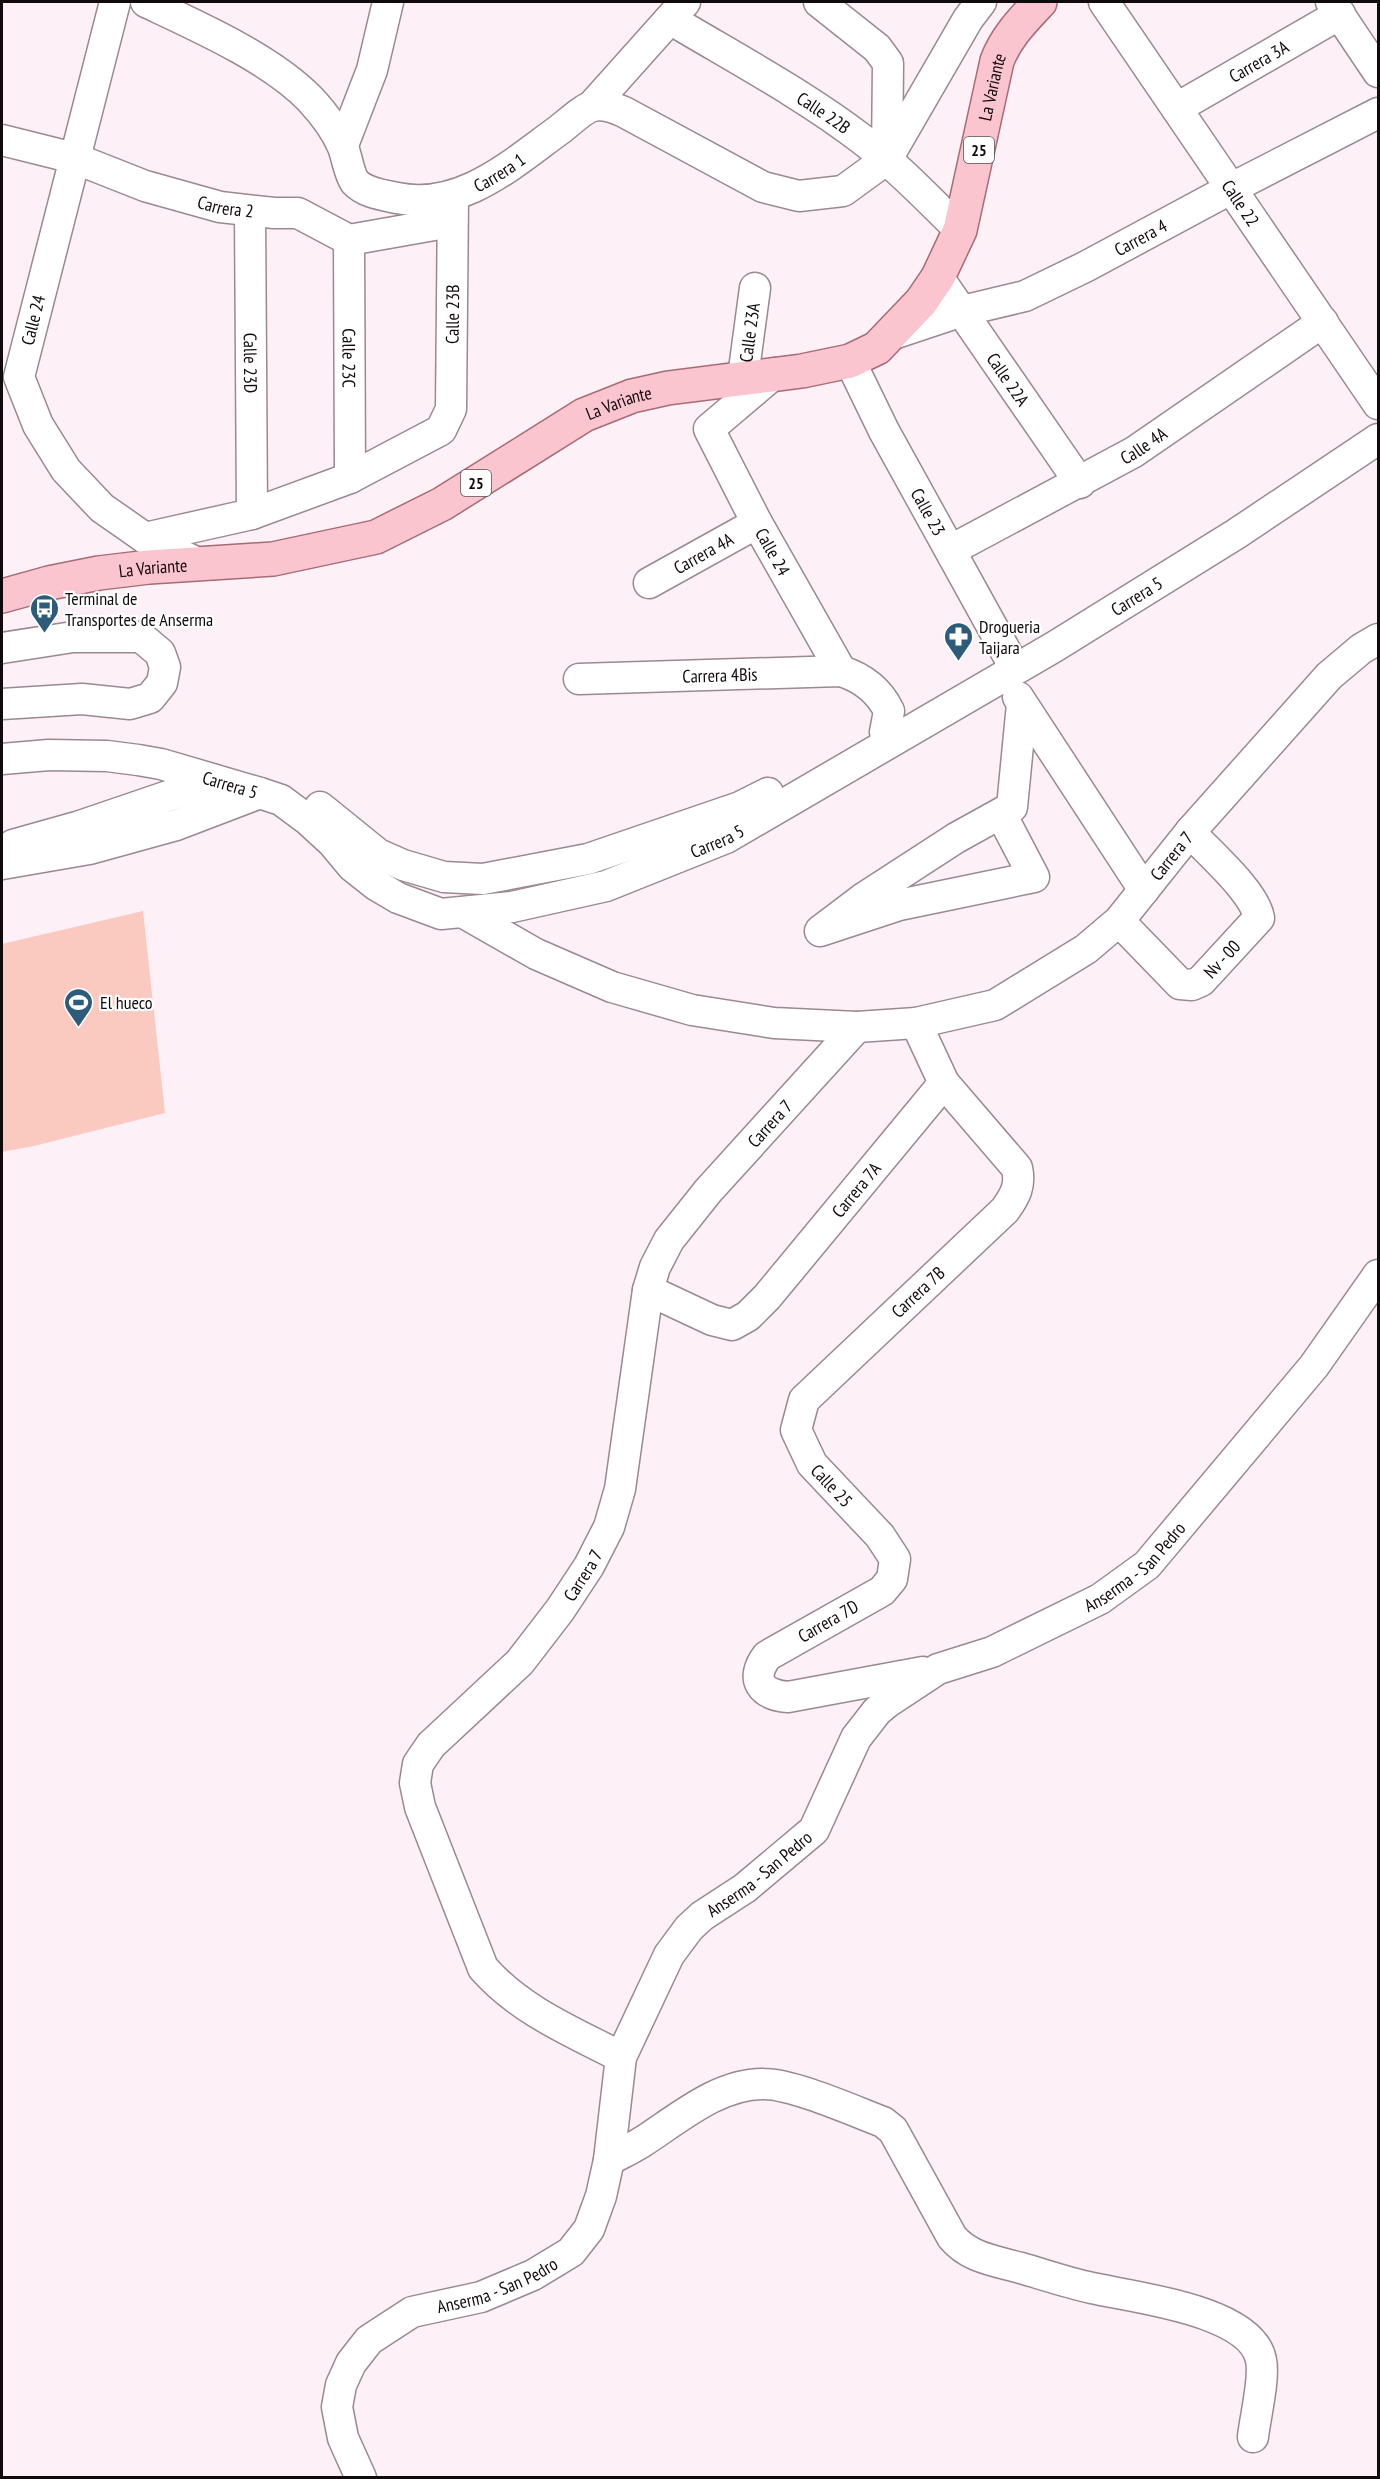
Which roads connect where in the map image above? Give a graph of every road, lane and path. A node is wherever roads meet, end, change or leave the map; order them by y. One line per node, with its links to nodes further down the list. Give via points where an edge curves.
1 (115, 2): 16 (street, Calle 24)
2 (146, 2): 15 (street, Carrera 1, via 214,34 270,68 309,98)
3 (388, 2): 15 (street, via 372,70)
4 (819, 2): 17 (street, via 877,48 888,63)
5 (981, 2): 17 (street)
6 (1040, 2): 21 (main road, La Variante / 25, via 1010,35 999,54)
7 (1104, 2): 12 (street, Calle 22)
8 (1336, 8): 10 (street); 12 (street, Carrera 3A)
9 (678, 10): 11 (street); 17 (street, Calle 22B)
10 (1378, 72)
11 (592, 106): 17 (street, via 624,112 763,187 799,196 843,191); 19 (street, Carrera 1)
12 (1178, 108): 18 (street, Calle 22)
13 (1378, 113): 18 (street, Carrera 4)
14 (2, 140): 16 (street, Carrera 2)
15 (343, 145): 19 (street, Carrera 1, via 354,181 370,192)
16 (74, 158): 20 (street, Carrera 2, via 145,186 220,207); 29 (street, Calle 24)
17 (887, 159): 21 (street, Calle 22B)
18 (1232, 188): 25 (street, Carrera 4, via 1025,296); 26 (street, Calle 22)
19 (452, 209): 22 (street); 34 (street, Calle 23B, via 451,409 441,430)
20 (250, 211): 22 (street, Carrera 2, via 298,213); 36 (street, Calle 23D)
21 (960, 230): 23 (main road, La Variante / 25)
22 (349, 240): 34 (street, Calle 23C)
23 (938, 277): 25 (street, Calle 22A); 27 (main road, La Variante / 25)
24 (755, 288): 30 (street, Calle 23A)
25 (962, 311): 27 (street, Carrera 4); 35 (street, Calle 22A)
26 (1323, 321): 31 (street, Calle 22); 35 (street, Calle 4A, via 1134,452)
27 (892, 334): 28 (main road, La Variante / 25, via 877,348)
28 (850, 361): 30 (main road, La Variante / 25); 39 (street, Calle 23, via 884,431)
29 (10, 375): 38 (street, Calle 24, via 66,470 102,508)
30 (759, 375): 37 (street, Calle 24, via 709,429); 40 (main road, La Variante / 25, via 650,392 584,415 442,504 376,537 273,559)
31 (1378, 404)
32 (1378, 424): 45 (street, Carrera 5)
33 (1378, 439): 45 (street, Carrera 5, via 1236,534)
34 (350, 477): 36 (street)
35 (1080, 483): 39 (street, Calle 4A)
36 (252, 513): 38 (street)
37 (757, 524): 41 (street, Carrera 4A); 46 (street, Calle 24)
38 (145, 538): 40 (street, Calle 24)
39 (951, 550): 45 (street, Calle 23)
40 (200, 564): 42 (main road, La Variante / 25, via 99,573)
41 (649, 583)
42 (2, 596)
43 (1378, 639): 56 (street, Carrera 7, via 1329,676)
44 (2, 648): 48 (street, via 73,637 141,637 160,653 165,667 162,683 150,698 130,704 82,699)
45 (1007, 668): 49 (street, Calle 23); 50 (street, Carrera 5); 60 (street, Carrera 5, via 726,838 606,886 512,907)
46 (851, 674): 47 (street, Carrera 4Bis); 50 (street, Calle 24, via 881,697 890,711)
47 (579, 679)
48 (2, 704)
49 (1022, 704): 55 (street, via 1012,807); 59 (street, Calle 23)
50 (885, 732): 51 (street, Carrera 5, via 740,807 588,859 483,879 444,877 403,866 378,854 315,803 282,786 198,758 100,741)
51 (2, 743)
52 (2, 759): 53 (street, Carrera 5, via 49,754 107,756 161,764)
53 (215, 780): 54 (street, Carrera 5); 57 (street)
54 (260, 793): 58 (street, via 176,825 89,849); 60 (street, Carrera 5, via 281,800 308,820 352,866 398,898 441,914)
55 (1001, 814): 55 (street, via 956,838 820,931 899,905 1034,877)
56 (1190, 832): 59 (street, Carrera 7); 61 (street, Nv - 00, via 1249,895 1258,907 1259,918 1202,981 1192,986 1180,984)
57 (2, 848)
58 (2, 864)
59 (1144, 891): 61 (street, Carrera 7)
60 (464, 913): 63 (street, Carrera 7, via 536,954 612,987 692,1010 774,1023)
61 (1119, 921): 62 (street, Carrera 7, via 1086,949 995,1005)
62 (916, 1023): 63 (street, Carrera 7); 64 (street)
63 (857, 1027): 66 (street, Carrera 7, via 708,1191 669,1240)
64 (945, 1083): 66 (street, Carrera 7A, via 748,1316 732,1325 712,1320); 67 (street, Carrera 7B, via 1011,1159 1019,1176 1017,1194 1005,1210)
65 (1378, 1275): 69 (street, Anserma - San Pedro, via 1314,1366 1147,1565 1100,1599 992,1652)
66 (648, 1290): 70 (street, Carrera 7, via 620,1489 609,1527 560,1610 520,1662 431,1745 418,1764 415,1783 420,1807 483,1968 499,1986 542,2018)
67 (804, 1400): 68 (street, Calle 25, via 796,1430 812,1464 880,1536)
68 (895, 1559): 69 (street, Carrera 7D, via 892,1579 882,1591 767,1656 761,1664 760,1682 773,1696 788,1697)
69 (938, 1669): 70 (street, Anserma - San Pedro, via 877,1711 856,1738 814,1830 745,1888 689,1928 669,1955)
70 (621, 2057): 71 (street, Anserma - San Pedro)
71 (609, 2160): 72 (street, via 732,2088 765,2084 783,2087 883,2122 893,2130 961,2247 982,2258 1090,2288 1189,2308 1226,2323 1252,2342 1261,2359); 73 (street, Anserma - San Pedro, via 589,2229 570,2252 533,2275 482,2297 422,2308 402,2316 369,2340 357,2355 341,2385 337,2407 343,2438)
72 (1253, 2438)
73 (361, 2478)

